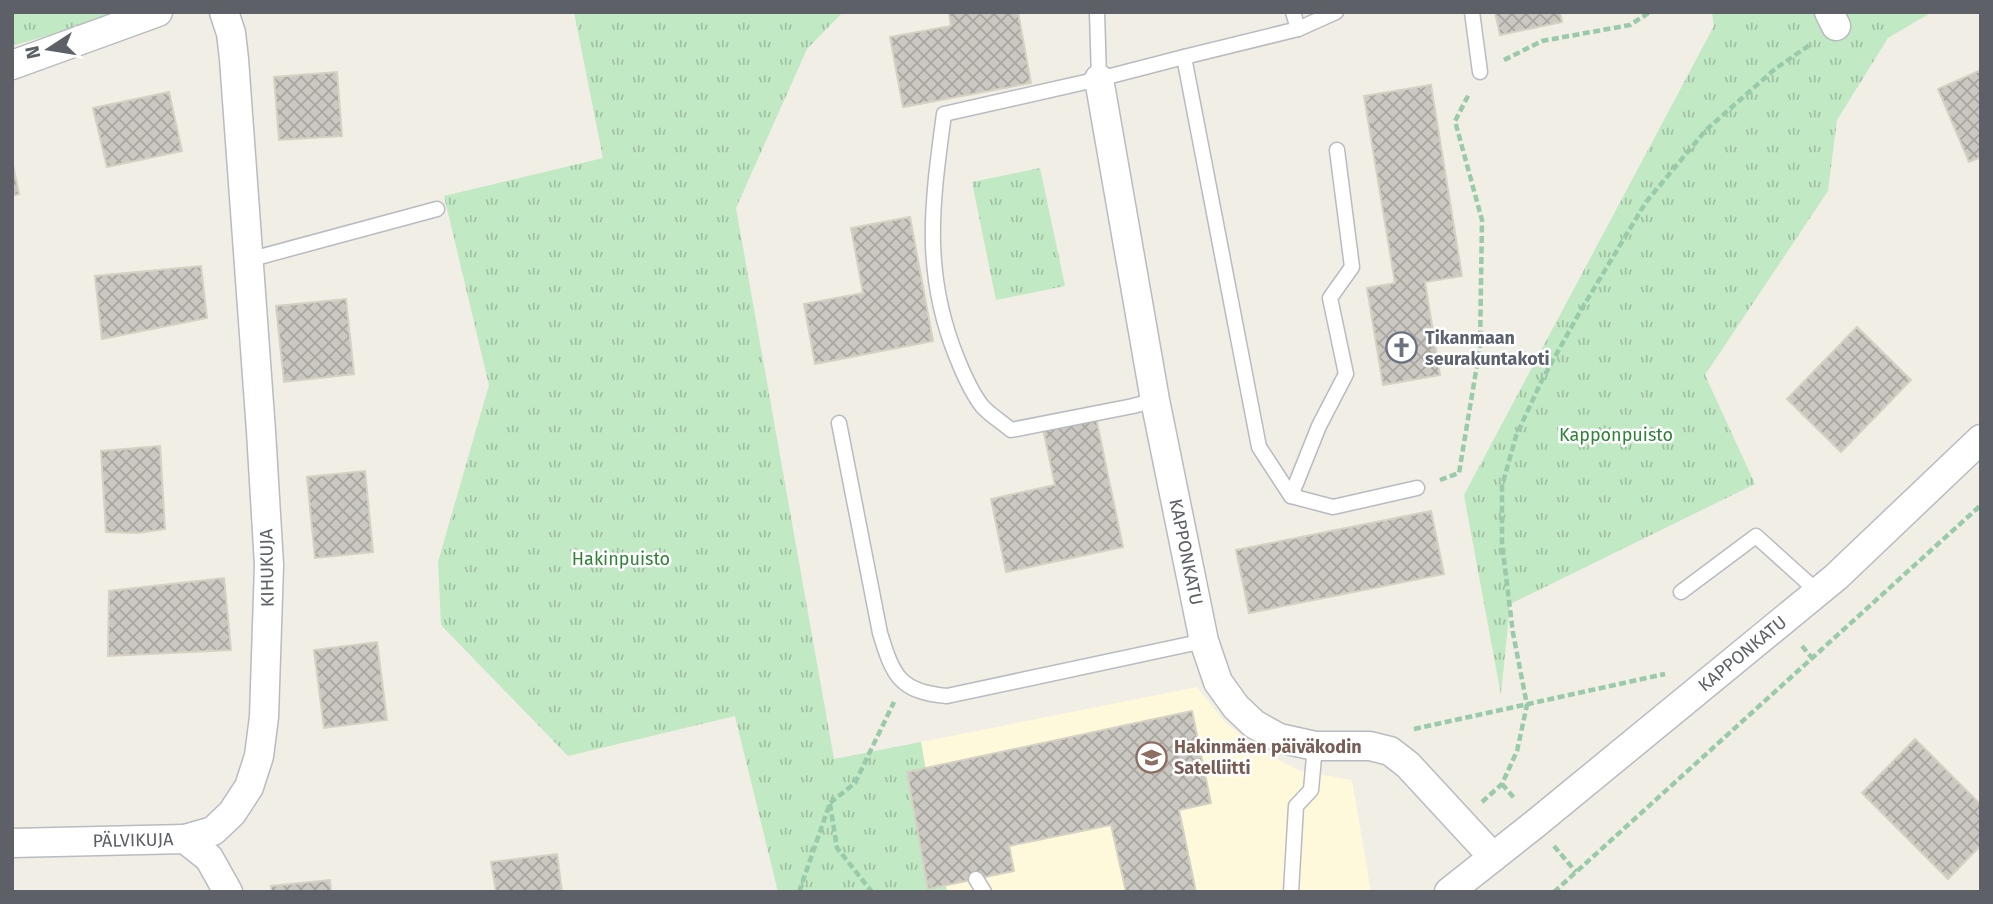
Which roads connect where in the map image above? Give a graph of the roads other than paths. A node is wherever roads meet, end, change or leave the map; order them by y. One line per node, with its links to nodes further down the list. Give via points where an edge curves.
1 (158, 12): 9 (street)
2 (224, 12): 14 (street, KIHUKUJA, via 234,59)
3 (1097, 12): 11 (lane)
4 (1293, 12): 7 (lane)
5 (1336, 12): 7 (lane)
6 (1472, 12): 10 (lane)
7 (1298, 29): 8 (lane)
8 (1184, 57): 11 (lane); 19 (lane, via 1259,447)
9 (12, 65)
10 (1480, 72)
11 (1099, 79): 15 (street, KAPPONKATU); 15 (lane, via 944,114 931,239 937,287 946,331 962,370 982,406 1011,430)
12 (1337, 150): 19 (lane, via 1352,267 1330,298 1346,374)
13 (437, 209): 14 (lane)
14 (248, 260): 24 (street, KIHUKUJA, via 269,565 264,717 259,757 232,813 212,831)
15 (1155, 400): 22 (street, KAPPONKATU)
16 (839, 423): 22 (lane, via 880,633 889,663 903,683 922,694 947,696)
17 (1981, 439): 21 (street, KAPPONKATU)
18 (1417, 488): 19 (lane, via 1333,507)
19 (1291, 496)
20 (1681, 592): 21 (lane, via 1756,536)
21 (1818, 592): 26 (street, KAPPONKATU)
22 (1204, 641): 23 (street, KAPPONKATU, via 1218,682 1236,707 1279,738)
23 (1315, 746): 26 (street, KAPPONKATU, via 1370,746 1390,751); 28 (lane, via 1311,790 1296,806)
24 (185, 839): 25 (street, PÄLVIKUJA); 27 (street, PÄLVIKUJA, via 209,858)
25 (12, 843)
26 (1493, 857): 29 (street, KAPPONKATU)
27 (228, 892)
28 (1291, 892)
29 (1449, 892)

